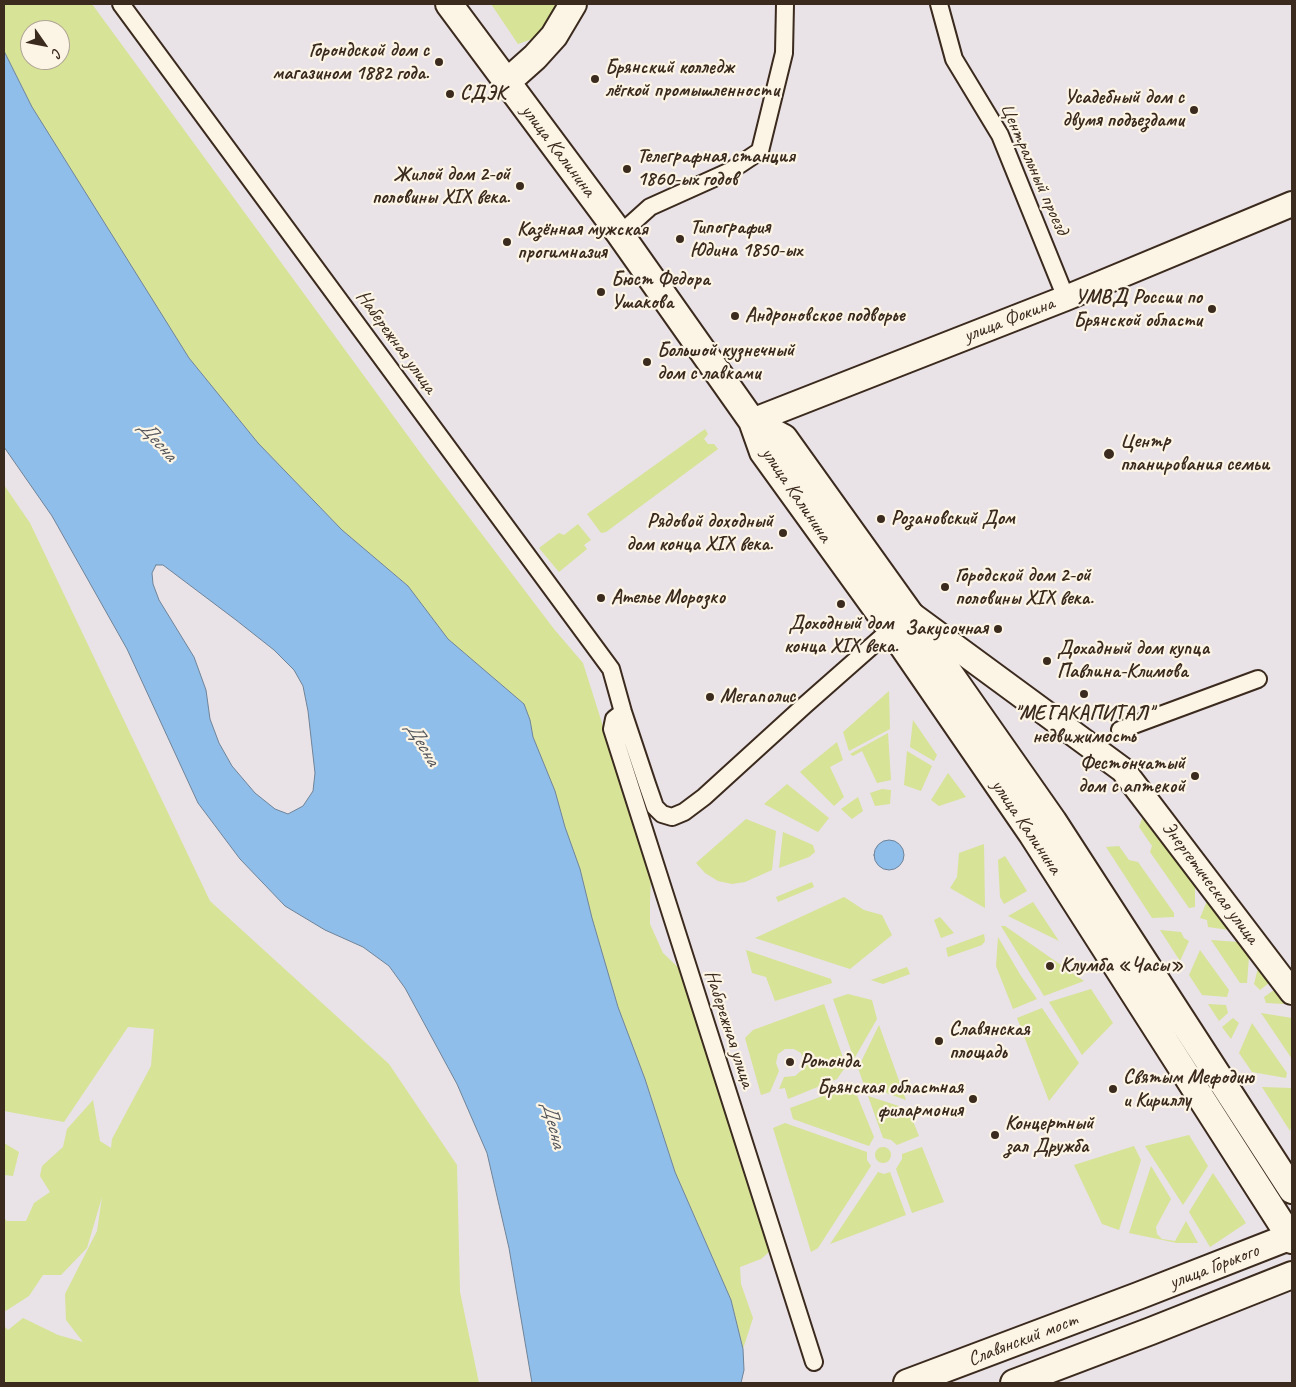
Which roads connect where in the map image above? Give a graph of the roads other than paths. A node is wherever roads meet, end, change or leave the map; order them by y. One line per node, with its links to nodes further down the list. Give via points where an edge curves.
1 (121, 4): 13 (street, Набережная улица, via 611,669)
2 (449, 4): 6 (main road, улица Калинина)
3 (573, 4): 6 (main road, via 554,36)
4 (784, 4): 8 (street, via 784,53 760,151 730,171 650,207)
5 (939, 4): 9 (street, Центральный проезд, via 954,58 1000,135)
6 (507, 82): 8 (main road, улица Калинина)
7 (1292, 204): 9 (main road, улица Фокина)
8 (620, 234): 10 (main road, улица Калинина)
9 (1066, 298): 10 (main road, улица Фокина)
10 (752, 421): 11 (main road, улица Калинина, via 784,438)
11 (900, 621): 13 (street, Набережная улица, via 722,782 684,812 672,817 654,807); 15 (main road, Энергетическая улица, via 1123,770); 16 (main road, улица Калинина, via 929,644 1053,821); 17 (main road, улица Калинина)
12 (1258, 679): 14 (street)
13 (623, 712): 21 (street, Набережная улица, via 614,719 612,729)
14 (1120, 730)
15 (1292, 992)
16 (1292, 1190)
17 (1291, 1239): 19 (main road, улица Горького)
18 (1292, 1275): 20 (main road, улица Горького)
19 (1138, 1296): 22 (main road, Славянский мост)
20 (1151, 1331): 23 (main road, Славянский мост)
21 (814, 1362)
22 (907, 1383)
23 (1014, 1383)

